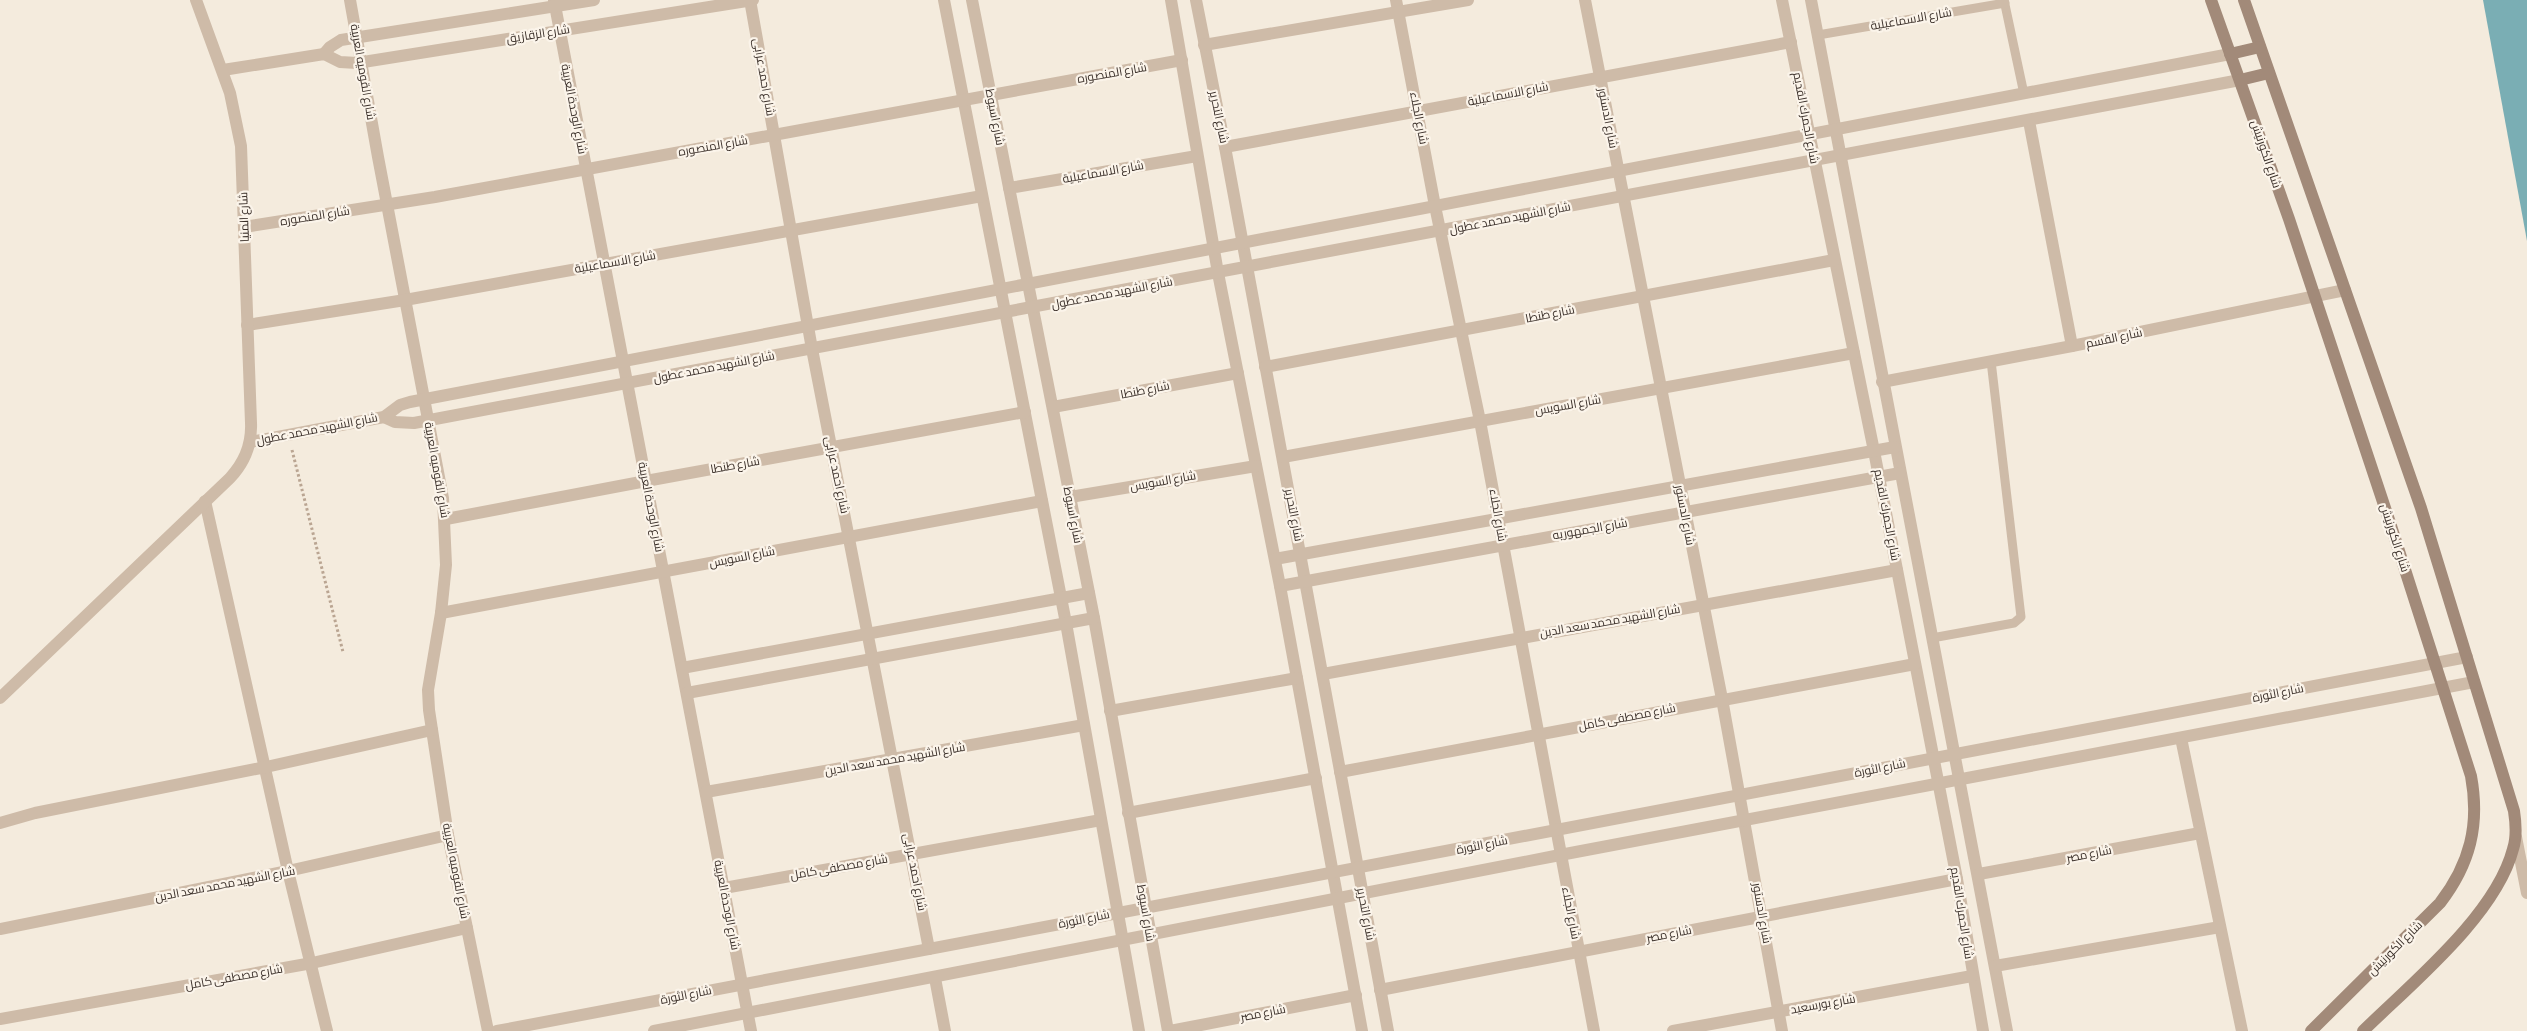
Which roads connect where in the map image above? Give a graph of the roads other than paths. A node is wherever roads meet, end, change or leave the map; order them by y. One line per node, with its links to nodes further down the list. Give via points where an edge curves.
1 (196, 0): 28 (street, شارع المنيا)
2 (350, 0): 20 (street, شارع القوميه العربية)
3 (594, 0): 16 (street, شارع الزقازيق)
4 (751, 0): 18 (street, شارع الزقازيق); 38 (street, شارع احمد عرابى)
5 (944, 0): 34 (street)
6 (972, 0): 33 (street, شارع اسيوط)
7 (1171, 0): 26 (street, شارع التحرير)
8 (1196, 0): 22 (street, شارع التحرير)
9 (1468, 0): 17 (street)
10 (1585, 0): 30 (street, شارع الدستور)
11 (1782, 0): 21 (street, شارع الجمرك القديم)
12 (1811, 0): 19 (street, شارع الجمرك القديم)
13 (2211, 0): 25 (main road, شارع الكورنيش)
14 (2244, 0): 23 (main road)
15 (2004, 2): 19 (lane, شارع الاسماعيلية); 32 (lane)
16 (554, 3): 18 (street, شارع الوحدة العربية); 20 (street, شارع الزقازيق)
17 (1397, 6): 22 (street); 35 (street, شارع الجلاء)
18 (560, 31): 27 (street, شارع الزقازيق); 44 (street, شارع الوحدة العربية)
19 (1818, 35): 37 (street, شارع الجمرك القديم)
20 (357, 37): 24 (street, شارع الزقازيق, via 341,40); 27 (street, شارع القوميه العربية)
21 (1791, 42): 30 (street, شارع الاسماعيلية); 39 (street, شارع الجمرك القديم)
22 (1204, 45): 40 (street, شارع التحرير)
23 (2260, 47): 25 (main road); 29 (main road)
24 (324, 54): 27 (street, شارع الزقازيق, via 340,62); 28 (street, شارع الزقازيق)
25 (2230, 54): 31 (main road, شارع الكورنيش); 32 (street, شارع الشهيد محمد عطول)
26 (1182, 60): 33 (street, شارع المنصوره); 41 (street, شارع التحرير)
27 (361, 62): 49 (street, شارع القوميه العربية)
28 (223, 70): 51 (street, شارع المنيا, via 241,146)
29 (2269, 73): 31 (main road); 62 (main road)
30 (1600, 77): 35 (street, شارع الاسماعيلية); 45 (street, شارع الدستور)
31 (2240, 80): 36 (street, شارع الشهيد محمد عطول); 64 (main road, شارع الكورنيش)
32 (2024, 94): 37 (street, شارع الشهيد محمد عطول)
33 (990, 95): 34 (street, شارع المنصوره); 46 (street, شارع اسيوط)
34 (964, 100): 38 (street, شارع المنصوره); 47 (street)
35 (1418, 112): 40 (street, شارع الاسماعيلية); 50 (street, شارع الجلاء)
36 (2029, 121): 42 (street, شارع الشهيد محمد عطول); 71 (street)
37 (1836, 131): 39 (street, شارع الشهيد محمد عطول); 42 (street, شارع الجمرك القديم)
38 (774, 135): 44 (street, شارع المنصوره); 52 (street, شارع احمد عرابى)
39 (1810, 136): 43 (street, شارع الجمرك القديم); 45 (street, شارع الشهيد محمد عطول)
40 (1225, 147): 54 (street, شارع التحرير)
41 (1197, 156): 46 (street, شارع الاسماعيلية); 55 (street, شارع التحرير)
42 (1840, 156): 43 (street, شارع الشهيد محمد عطول); 78 (street, شارع الجمرك القديم)
43 (1815, 160): 48 (street, شارع الشهيد محمد عطول); 56 (street, شارع الجمرك القديم)
44 (586, 170): 49 (street, شارع المنصوره); 57 (street, شارع الوحدة العربية)
45 (1618, 171): 48 (street, شارع الدستور); 50 (street, شارع الشهيد محمد عطول)
46 (1009, 188): 60 (street, شارع اسيوط)
47 (982, 196): 52 (street, شارع الاسماعيلية); 61 (street)
48 (1623, 196): 53 (street, شارع الشهيد محمد عطول); 63 (street, شارع الدستور)
49 (387, 205): 51 (street, شارع المنصوره); 65 (street, شارع القوميه العربية)
50 (1435, 206): 53 (street, شارع الجلاء); 54 (street, شارع الشهيد محمد عطول)
51 (244, 227): 68 (street, شارع المنيا)
52 (791, 231): 57 (street, شارع الاسماعيلية); 69 (street, شارع احمد عرابى)
53 (1440, 231): 58 (street, شارع الشهيد محمد عطول); 70 (street, شارع الجلاء)
54 (1242, 243): 55 (street, شارع الشهيد محمد عطول); 58 (street, شارع التحرير)
55 (1214, 248): 59 (street, شارع التحرير); 60 (street, شارع الشهيد محمد عطول)
56 (1834, 260): 63 (street, شارع طنطا); 73 (street, شارع الجمرك القديم)
57 (603, 264): 65 (street, شارع الاسماعيلية); 74 (street, شارع الوحدة العربية)
58 (1246, 267): 59 (street, شارع الشهيد محمد عطول); 76 (street, شارع التحرير)
59 (1218, 273): 66 (street, شارع الشهيد محمد عطول); 77 (street, شارع التحرير)
60 (1028, 284): 61 (street, شارع الشهيد محمد عطول); 66 (street, شارع اسيوط)
61 (1001, 289): 67 (street); 69 (street, شارع الشهيد محمد عطول)
62 (2346, 290): 64 (street, شارع القسم); 120 (main road, via 2421,508)
63 (1642, 296): 70 (street, شارع طنطا); 80 (street, شارع الدستور)
64 (2314, 296): 71 (street, شارع القسم); 123 (main road, شارع الكورنيش)
65 (405, 300): 68 (street, شارع الاسماعيلية); 81 (street, شارع القوميه العربية)
66 (1033, 307): 67 (street, شارع الشهيد محمد عطول); 82 (street, شارع اسيوط)
67 (1005, 312): 72 (street, شارع الشهيد محمد عطول); 83 (street)
68 (248, 324): 87 (street, شارع المنيا)
69 (808, 326): 72 (street, شارع احمد عرابى); 74 (street, شارع الشهيد محمد عطول)
70 (1461, 330): 76 (street, شارع طنطا); 86 (street, شارع الجلاء)
71 (2072, 346): 75 (street, شارع القسم)
72 (812, 349): 79 (street, شارع الشهيد محمد عطول); 88 (street, شارع احمد عرابى)
73 (1854, 353): 80 (street, شارع السويس); 90 (street, شارع الجمرك القديم)
74 (624, 361): 79 (street, شارع الوحدة العربية); 81 (street, شارع الشهيد محمد عطول)
75 (1991, 361): 78 (street, شارع القسم); 119 (lane, via 2021,616 2014,623)
76 (1265, 367): 91 (street, شارع التحرير)
77 (1238, 373): 82 (street, شارع طنطا); 92 (street, شارع التحرير)
78 (1882, 382): 89 (street, شارع الجمرك القديم)
79 (628, 383): 85 (street, شارع الشهيد محمد عطول); 95 (street, شارع الوحدة العربية)
80 (1660, 389): 86 (street, شارع السويس); 96 (street, شارع الدستور)
81 (424, 400): 84 (street, شارع الشهيد محمد عطول, via 400,405); 85 (street, شارع القوميه العربية)
82 (1053, 407): 97 (street, شارع اسيوط)
83 (1025, 412): 88 (street, شارع طنطا); 99 (street)
84 (384, 417): 85 (street, شارع الشهيد محمد عطول, via 405,423); 87 (street, شارع الشهيد محمد عطول)
85 (428, 420): 102 (street, شارع القوميه العربية)
86 (1480, 421): 91 (street, شارع السويس); 101 (street, شارع الجلاء)
87 (250, 442): 98 (street, via 237,470)
88 (832, 447): 95 (street, شارع طنطا); 103 (street, شارع احمد عرابى)
89 (1895, 447): 90 (street); 93 (street, شارع الجمرك القديم)
90 (1874, 450): 94 (street, شارع الجمرك القديم); 96 (street)
91 (1283, 457): 105 (street, شارع التحرير)
92 (1256, 466): 97 (street, شارع السويس); 106 (street, شارع التحرير)
93 (1900, 473): 94 (street, شارع الجمهوريه); 119 (street, شارع الجمرك القديم)
94 (1879, 476): 100 (street, شارع الجمهوريه); 107 (street, شارع الجمرك القديم)
95 (646, 481): 102 (street, شارع طنطا); 108 (street, شارع الوحدة العربية)
96 (1679, 486): 100 (street, شارع الدستور); 101 (street)
97 (1070, 498): 111 (street, شارع اسيوط)
98 (205, 501): 130 (street); 140 (street)
99 (1042, 501): 103 (street, شارع السويس); 112 (street)
100 (1684, 512): 104 (street, شارع الجمهوريه); 113 (street, شارع الدستور)
101 (1498, 518): 104 (street, شارع الجلاء); 105 (street)
102 (446, 520): 114 (street, شارع القوميه العربية)
103 (850, 537): 108 (street, شارع السويس); 117 (street, شارع احمد عرابى)
104 (1503, 545): 109 (street, شارع الجمهوريه); 118 (street, شارع الجلاء)
105 (1301, 554): 106 (street); 109 (street, شارع التحرير)
106 (1275, 559): 110 (street, شارع التحرير)
107 (1897, 570): 113 (street, شارع الشهيد محمد سعد الدين); 122 (street, شارع الجمرك القديم)
108 (664, 572): 114 (street, شارع السويس); 124 (street, شارع الوحدة العربية)
109 (1306, 581): 110 (street, شارع الجمهوريه); 125 (street, شارع التحرير)
110 (1280, 586): 126 (street, شارع التحرير)
111 (1089, 593): 112 (street); 115 (street, شارع اسيوط)
112 (1061, 598): 116 (street); 117 (street)
113 (1703, 604): 118 (street, شارع الشهيد محمد سعد الدين); 131 (street, شارع الدستور)
114 (442, 613): 134 (street, شارع القوميه العربية, via 428,690)
115 (1094, 618): 116 (street); 132 (street, شارع اسيوط)
116 (1066, 623): 121 (street); 133 (street)
117 (870, 634): 121 (street, شارع احمد عرابى); 124 (street)
118 (1520, 638): 125 (street, شارع الشهيد محمد سعد الدين); 135 (street, شارع الجلاء)
119 (1932, 638): 137 (street, شارع الجمرك القديم)
120 (2467, 657): 123 (street, شارع الثورة); 127 (main road)
121 (874, 659): 129 (street); 139 (street, شارع احمد عرابى)
122 (1915, 664): 131 (street, شارع مصطفى كامل); 138 (street, شارع الجمرك القديم)
123 (2435, 664): 128 (main road, شارع الكورنيش); 137 (street, شارع الثورة)
124 (682, 668): 129 (street, شارع الوحدة العربية)
125 (1323, 674): 141 (street, شارع التحرير)
126 (1297, 678): 132 (street); 142 (street, شارع التحرير)
127 (2474, 682): 128 (street, شارع الثورة); 154 (main road, via 2514,811)
128 (2442, 688): 136 (street, شارع الثورة); 203 (main road, شارع الكورنيش, via 2471,776 2474,795 2474,833 2464,867 2440,904)
129 (687, 693): 145 (street, شارع الوحدة العربية)
130 (0, 698)
131 (1722, 699): 135 (street, شارع مصطفى كامل); 146 (street, شارع الدستور)
132 (1110, 711): 147 (street, شارع اسيوط)
133 (1084, 725): 139 (street, شارع الشهيد محمد سعد الدين); 148 (street)
134 (432, 730): 140 (street); 153 (street, شارع القوميه العربية)
135 (1538, 734): 141 (street, شارع مصطفى كامل); 151 (street, شارع الجلاء)
136 (2181, 738): 143 (street, شارع الثورة); 152 (street)
137 (1955, 754): 138 (street, شارع الثورة); 143 (street, شارع الجمرك القديم)
138 (1934, 758): 144 (street, شارع الجمرك القديم); 146 (street, شارع الثورة)
139 (893, 759): 145 (street, شارع الشهيد محمد سعد الدين); 155 (street, شارع احمد عرابى)
140 (266, 767): 150 (street, via 35,813); 158 (street)
141 (1340, 772): 157 (street, شارع التحرير)
142 (1316, 778): 147 (street); 159 (street, شارع التحرير)
143 (1960, 780): 144 (street, شارع الثورة); 160 (street, شارع الجمرك القديم)
144 (1939, 784): 149 (street, شارع الثورة); 161 (street, شارع الجمرك القديم)
145 (706, 792): 162 (street, شارع الوحدة العربية)
146 (1740, 795): 149 (street, شارع الدستور); 151 (street, شارع الثورة)
147 (1128, 813): 166 (street, شارع اسيوط)
148 (1101, 820): 155 (street, شارع مصطفى كامل); 167 (street)
149 (1745, 820): 156 (street, شارع الثورة); 168 (street, شارع الدستور)
150 (0, 823)
151 (1556, 831): 156 (street, شارع الجلاء); 157 (street, شارع الثورة)
152 (2200, 833): 160 (street, شارع مصر); 169 (street)
153 (448, 835): 158 (street, شارع الشهيد محمد سعد الدين); 170 (street, شارع القوميه العربية)
154 (2516, 838): 163 (street); 204 (main road, via 2509,861 2481,910)
155 (912, 854): 162 (street, شارع مصطفى كامل); 174 (street, شارع احمد عرابى)
156 (1560, 855): 164 (street, شارع الثورة); 175 (street, شارع الجلاء)
157 (1357, 869): 159 (street, شارع الثورة); 164 (street, شارع التحرير)
158 (288, 871): 171 (street, شارع الشهيد محمد سعد الدين); 176 (street)
159 (1333, 873): 165 (street, شارع التحرير); 166 (street, شارع الثورة)
160 (1979, 874): 177 (street, شارع الجمرك القديم)
161 (1957, 879): 168 (street, شارع مصر); 178 (street, شارع الجمرك القديم)
162 (724, 888): 180 (street, شارع الوحدة العربية)
163 (2527, 893)
164 (1362, 894): 165 (street, شارع الثورة); 181 (street, شارع التحرير)
165 (1337, 898): 172 (street, شارع الثورة); 182 (street, شارع التحرير)
166 (1145, 908): 167 (street, شارع الثورة); 172 (street, شارع اسيوط)
167 (1117, 913): 173 (street); 174 (street, شارع الثورة)
168 (1762, 916): 175 (street, شارع مصر); 183 (street, شارع الدستور)
169 (2220, 927): 177 (street); 202 (street)
170 (467, 928): 176 (street, شارع مصطفى كامل); 188 (street, شارع القوميه العربية)
171 (0, 929)
172 (1150, 935): 173 (street, شارع الثورة); 194 (street, شارع اسيوط)
173 (1122, 940): 179 (street, شارع الثورة); 193 (street)
174 (929, 949): 180 (street, شارع الثورة)
175 (1579, 952): 181 (street, شارع مصر); 197 (street, شارع الجلاء)
176 (312, 964): 185 (street, شارع مصطفى كامل); 187 (street)
177 (1995, 966): 201 (street, شارع الجمرك القديم)
178 (1972, 976): 183 (street, شارع بورسعيد); 200 (street, شارع الجمرك القديم)
179 (935, 978): 184 (street, شارع الثورة); 192 (street)
180 (742, 984): 184 (street, شارع الوحدة العربية); 186 (street, شارع الثورة)
181 (1380, 990): 196 (street, شارع التحرير)
182 (1356, 994): 194 (street, شارع مصر); 195 (street, شارع التحرير)
183 (1779, 1012): 198 (street, شارع بورسعيد); 199 (street, شارع الدستور)
184 (748, 1014): 190 (street, شارع الثورة); 191 (street, شارع الوحدة العربية)
185 (0, 1020)
186 (536, 1027): 189 (street, شارع الثورة)
187 (327, 1031)
188 (488, 1031)
189 (497, 1031)
190 (654, 1031)
191 (751, 1031)
192 (946, 1031)
193 (1139, 1031)
194 (1169, 1031)
195 (1362, 1031)
196 (1388, 1031)
197 (1594, 1031)
198 (1673, 1031)
199 (1782, 1031)
200 (1983, 1031)
201 (2007, 1031)
202 (2242, 1031)
203 (2311, 1031)
204 (2363, 1031)

